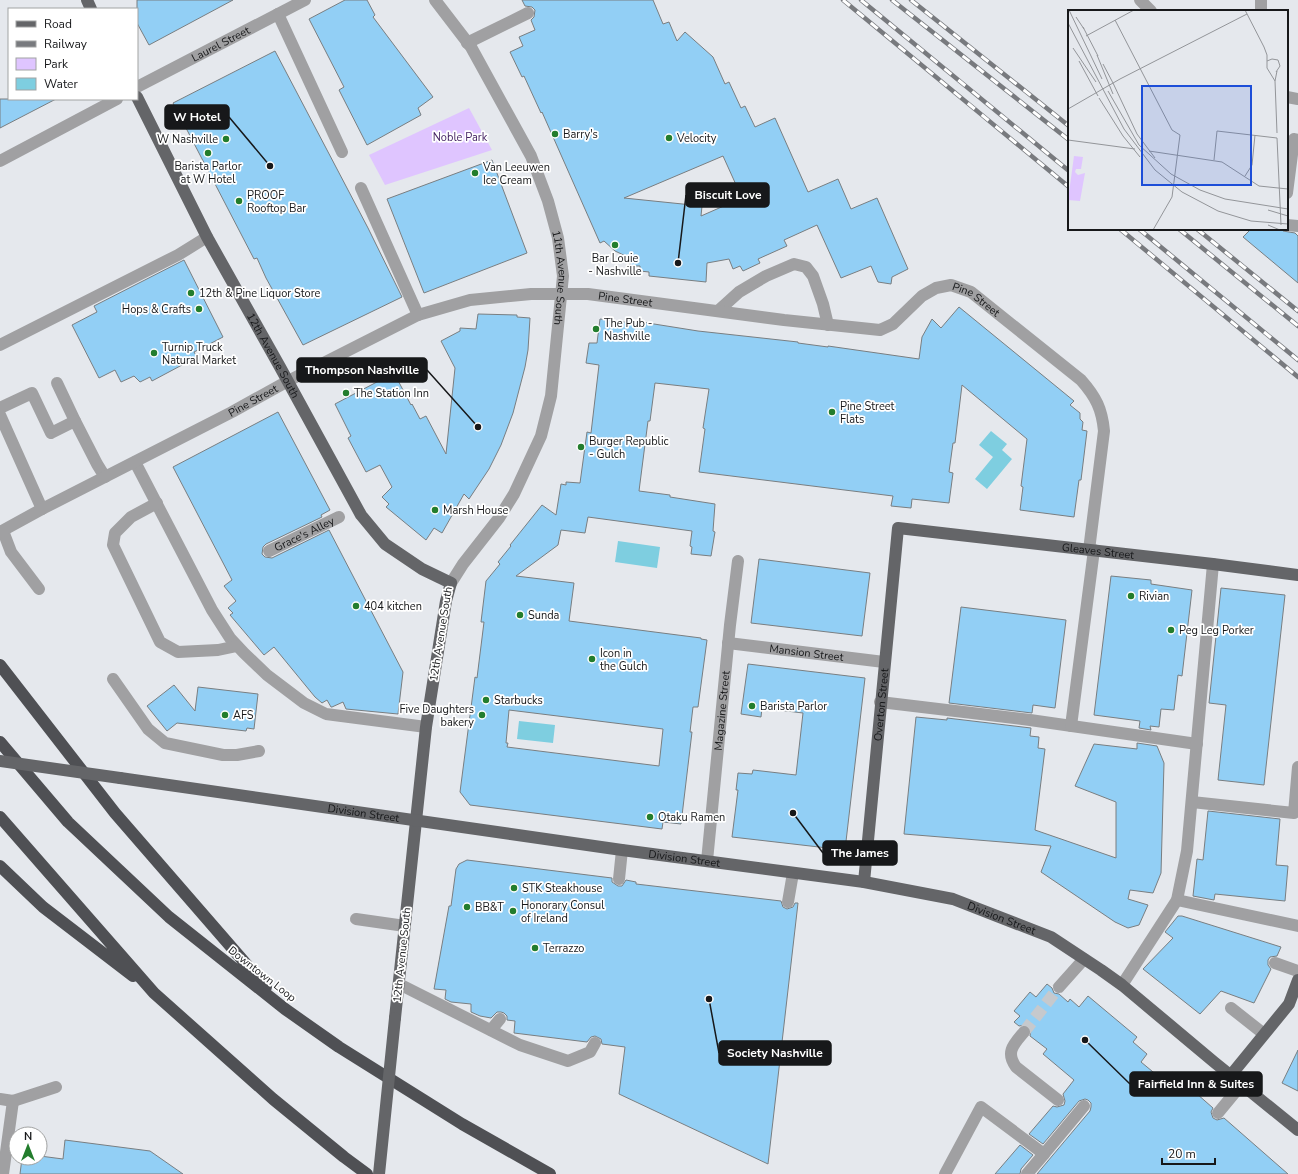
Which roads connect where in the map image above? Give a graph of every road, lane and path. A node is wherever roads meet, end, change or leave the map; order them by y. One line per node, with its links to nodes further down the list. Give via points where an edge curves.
1 (305, 0): 6 (street, Laurel Street)
2 (436, 0): 7 (street, 11th Avenue South)
3 (1140, 0): 4 (street)
4 (1150, 10)
5 (528, 13): 7 (street)
6 (278, 14): 8 (street, Laurel Street); 14 (street)
7 (467, 43): 22 (street, 11th Avenue South, via 531,156 558,238 563,276)
8 (138, 87)
9 (1288, 97): 11 (street)
10 (138, 98): 21 (main road, 12th Avenue South)
11 (1298, 99)
12 (116, 100): 15 (street)
13 (1298, 140): 16 (street, via 1294,139)
14 (342, 152)
15 (0, 161)
16 (1293, 180): 18 (street)
17 (361, 188): 24 (street)
18 (1288, 190)
19 (1288, 225): 20 (street)
20 (1298, 226)
21 (207, 237): 26 (street, via 178,255); 27 (main road, 12th Avenue South)
22 (561, 294): 23 (street, Pine Street, via 588,294); 24 (street, Pine Street, via 470,300); 44 (street, 11th Avenue South, via 551,396 541,436 514,494)
23 (718, 311): 25 (street, Pine Street); 25 (street, via 739,292 766,276 794,264 806,267 813,276)
24 (418, 315): 27 (street, Pine Street)
25 (828, 325): 39 (street, Pine Street, via 880,330 894,324 922,296 936,288 951,285 971,292 1081,380 1092,392 1100,409 1104,432)
26 (0, 345)
27 (288, 381): 32 (street, Pine Street); 44 (main road, 12th Avenue South, via 361,515 385,544 422,569)
28 (57, 383): 31 (street)
29 (0, 408): 31 (street, via 32,393 51,433)
30 (0, 415): 35 (street)
31 (75, 421): 33 (street)
32 (135, 462): 33 (street, Pine Street); 34 (street)
33 (105, 477): 35 (street, Pine Street)
34 (157, 504): 47 (street, via 212,610); 47 (street, via 132,518 115,533 113,545 160,642 178,652 218,650)
35 (42, 509): 38 (street, Pine Street)
36 (339, 517): 40 (street, Grace's Alley)
37 (898, 528): 39 (main road, Gleaves Street); 48 (main road, Overton Street)
38 (2, 531): 45 (street, via 11,552)
39 (1091, 550): 42 (main road, Gleaves Street); 53 (street, Pine Street)
40 (269, 551)
41 (738, 561): 46 (street, Magazine Street)
42 (1213, 564): 43 (main road, Gleaves Street); 55 (street)
43 (1298, 575)
44 (451, 583): 52 (main road, 12th Avenue South)
45 (38, 589)
46 (728, 643): 48 (street, Mansion Street); 63 (street, Magazine Street)
47 (237, 646): 52 (street, via 267,675 319,711)
48 (884, 662): 51 (main road, Overton Street)
49 (0, 665): 83 (highway, via 115,812)
50 (113, 679): 56 (street, via 148,729 165,743 223,755)
51 (880, 702): 53 (street); 67 (main road, Overton Street)
52 (426, 726): 61 (main road, 12th Avenue South)
53 (1071, 726): 55 (street)
54 (0, 742): 83 (highway, Downtown Loop, via 68,822 169,917)
55 (1197, 744): 59 (street)
56 (259, 751)
57 (0, 761): 61 (main road, Division Street, bridge)
58 (1298, 767): 59 (street, via 1294,812)
59 (1192, 802): 68 (street, via 1187,851)
60 (0, 817): 80 (highway)
61 (416, 821): 62 (main road, Division Street); 71 (main road, 12th Avenue South)
62 (622, 850): 63 (main road, Division Street); 66 (street)
63 (707, 862): 65 (main road, Division Street)
64 (0, 866): 80 (highway, via 43,907)
65 (792, 873): 67 (main road, Division Street); 69 (street)
66 (619, 879)
67 (864, 882): 73 (main road, Division Street, via 953,899 1051,937)
68 (1176, 900): 72 (street); 78 (street)
69 (788, 902)
70 (356, 919): 71 (street)
71 (405, 926): 77 (main road, 12th Avenue South)
72 (1298, 926)
73 (1084, 959): 78 (main road, Division Street); 79 (street)
74 (1275, 963): 75 (street)
75 (1298, 971)
76 (1298, 980): 81 (main road)
77 (399, 984): 85 (street); 101 (main road, 12th Avenue South, bridge)
78 (1122, 984): 89 (main road, Division Street)
79 (1059, 987)
80 (154, 993): 100 (highway, via 273,1099)
81 (1294, 1001): 87 (main road)
82 (1231, 1008): 87 (street)
83 (285, 1009): 102 (highway, Downtown Loop, via 339,1047 462,1124)
84 (500, 1019): 85 (street)
85 (491, 1030): 88 (street, via 520,1045 568,1061 590,1052)
86 (1024, 1032): 93 (street, via 1014,1044 1012,1061)
87 (1264, 1034): 89 (main road)
88 (595, 1043)
89 (1231, 1075): 90 (main road, Division Street)
90 (1242, 1084): 96 (street); 97 (main road, Division Street)
91 (56, 1087): 94 (street)
92 (0, 1099): 94 (street)
93 (1058, 1100)
94 (12, 1101): 99 (street)
95 (1084, 1106): 98 (street)
96 (1218, 1113)
97 (1298, 1130)
98 (1044, 1154): 103 (street, via 981,1107); 104 (street)
99 (3, 1174)
100 (367, 1174)
101 (379, 1174)
102 (550, 1174)
103 (945, 1174)
104 (1027, 1174)

